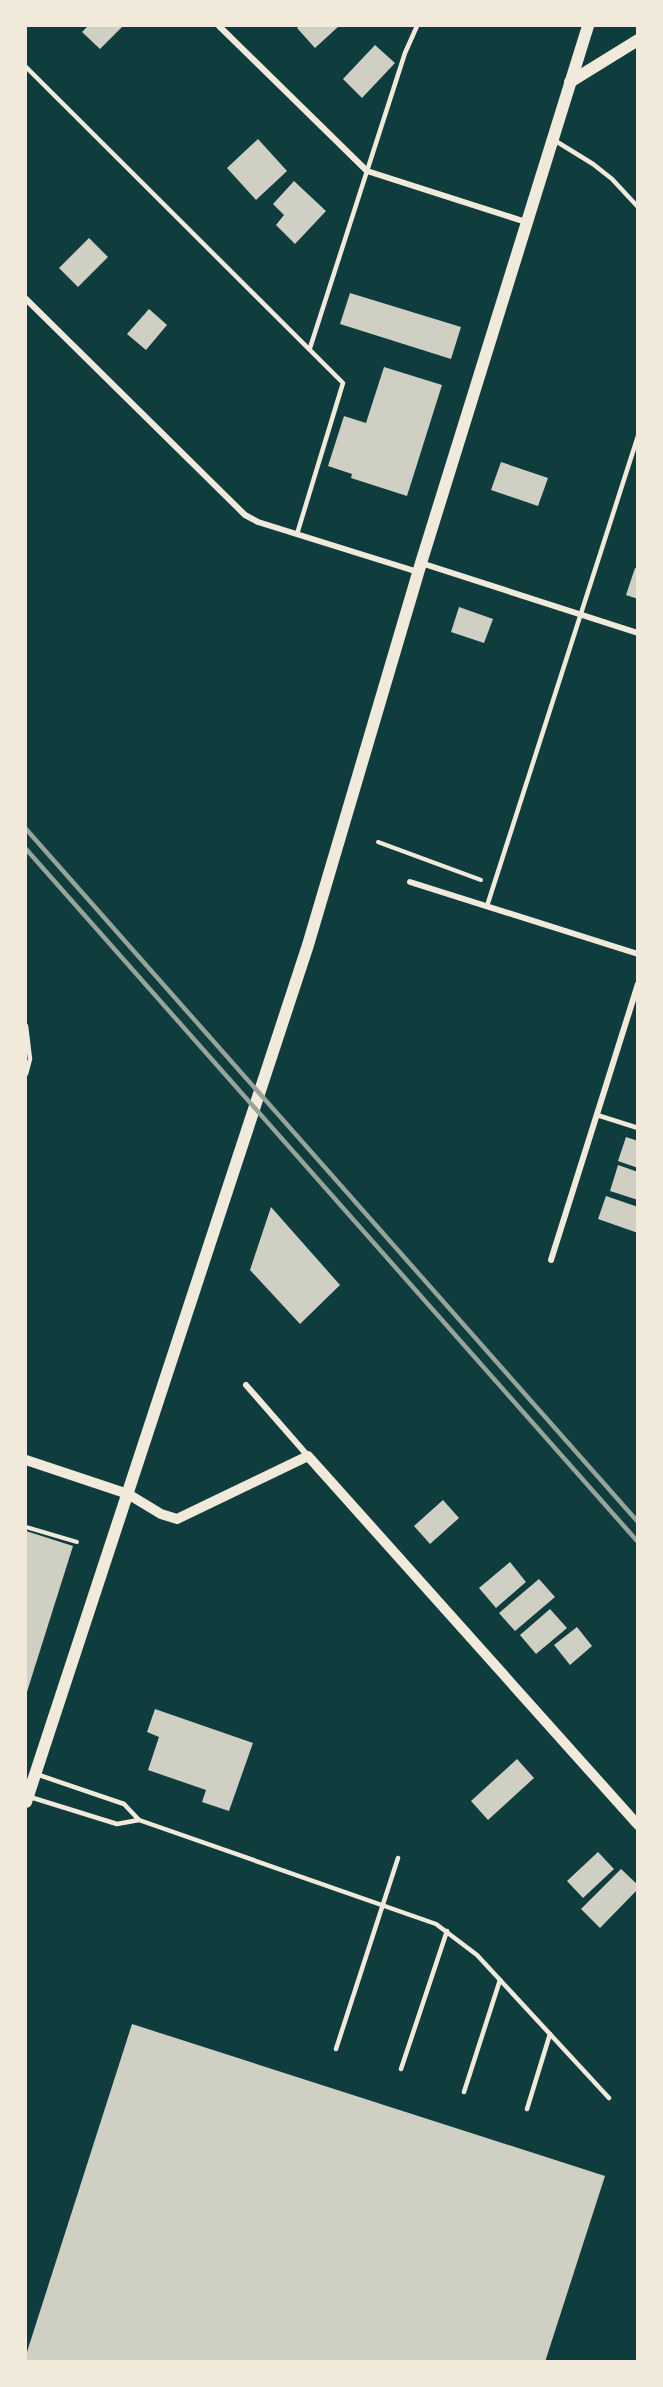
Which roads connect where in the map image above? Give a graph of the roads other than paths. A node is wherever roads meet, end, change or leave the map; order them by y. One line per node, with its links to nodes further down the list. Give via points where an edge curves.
1 (219, 26): 8 (street)
2 (417, 26): 8 (lane)
3 (588, 26): 6 (main road)
4 (638, 40): 6 (main road)
5 (26, 67): 12 (lane)
6 (570, 82): 7 (main road)
7 (552, 139): 9 (lane, via 612,179); 10 (main road)
8 (367, 171): 10 (street); 12 (lane)
9 (638, 207)
10 (526, 222): 15 (main road)
11 (26, 299): 14 (street, via 232,505 258,522)
12 (310, 348): 14 (lane, via 343,383)
13 (638, 436): 16 (lane)
14 (297, 534): 15 (street)
15 (419, 568): 16 (street); 30 (main road, via 308,945)
16 (580, 615): 17 (street); 19 (lane)
17 (638, 633)
18 (410, 882): 19 (street)
19 (487, 906): 20 (street)
20 (638, 954)
21 (638, 984): 24 (street)
22 (26, 1026): 23 (lane, via 30,1059)
23 (26, 1074)
24 (597, 1115): 25 (lane); 26 (street)
25 (638, 1128)
26 (551, 1260)
27 (246, 1384): 28 (street)
28 (308, 1456): 30 (street, via 177,1519); 34 (street)
29 (26, 1460): 30 (street)
30 (128, 1494): 31 (main road)
31 (34, 1774): 32 (main road); 33 (lane, via 124,1804)
32 (26, 1799): 33 (lane, via 117,1824)
33 (139, 1820): 36 (lane)
34 (638, 1825)
35 (398, 1858): 36 (lane)
36 (383, 1905): 37 (lane); 40 (lane)
37 (447, 1931): 38 (lane, via 477,1954); 41 (lane)
38 (500, 1980): 39 (lane); 42 (lane)
39 (550, 2034): 43 (lane); 44 (lane)
40 (336, 2049)
41 (401, 2069)
42 (464, 2092)
43 (609, 2098)
44 (527, 2109)

